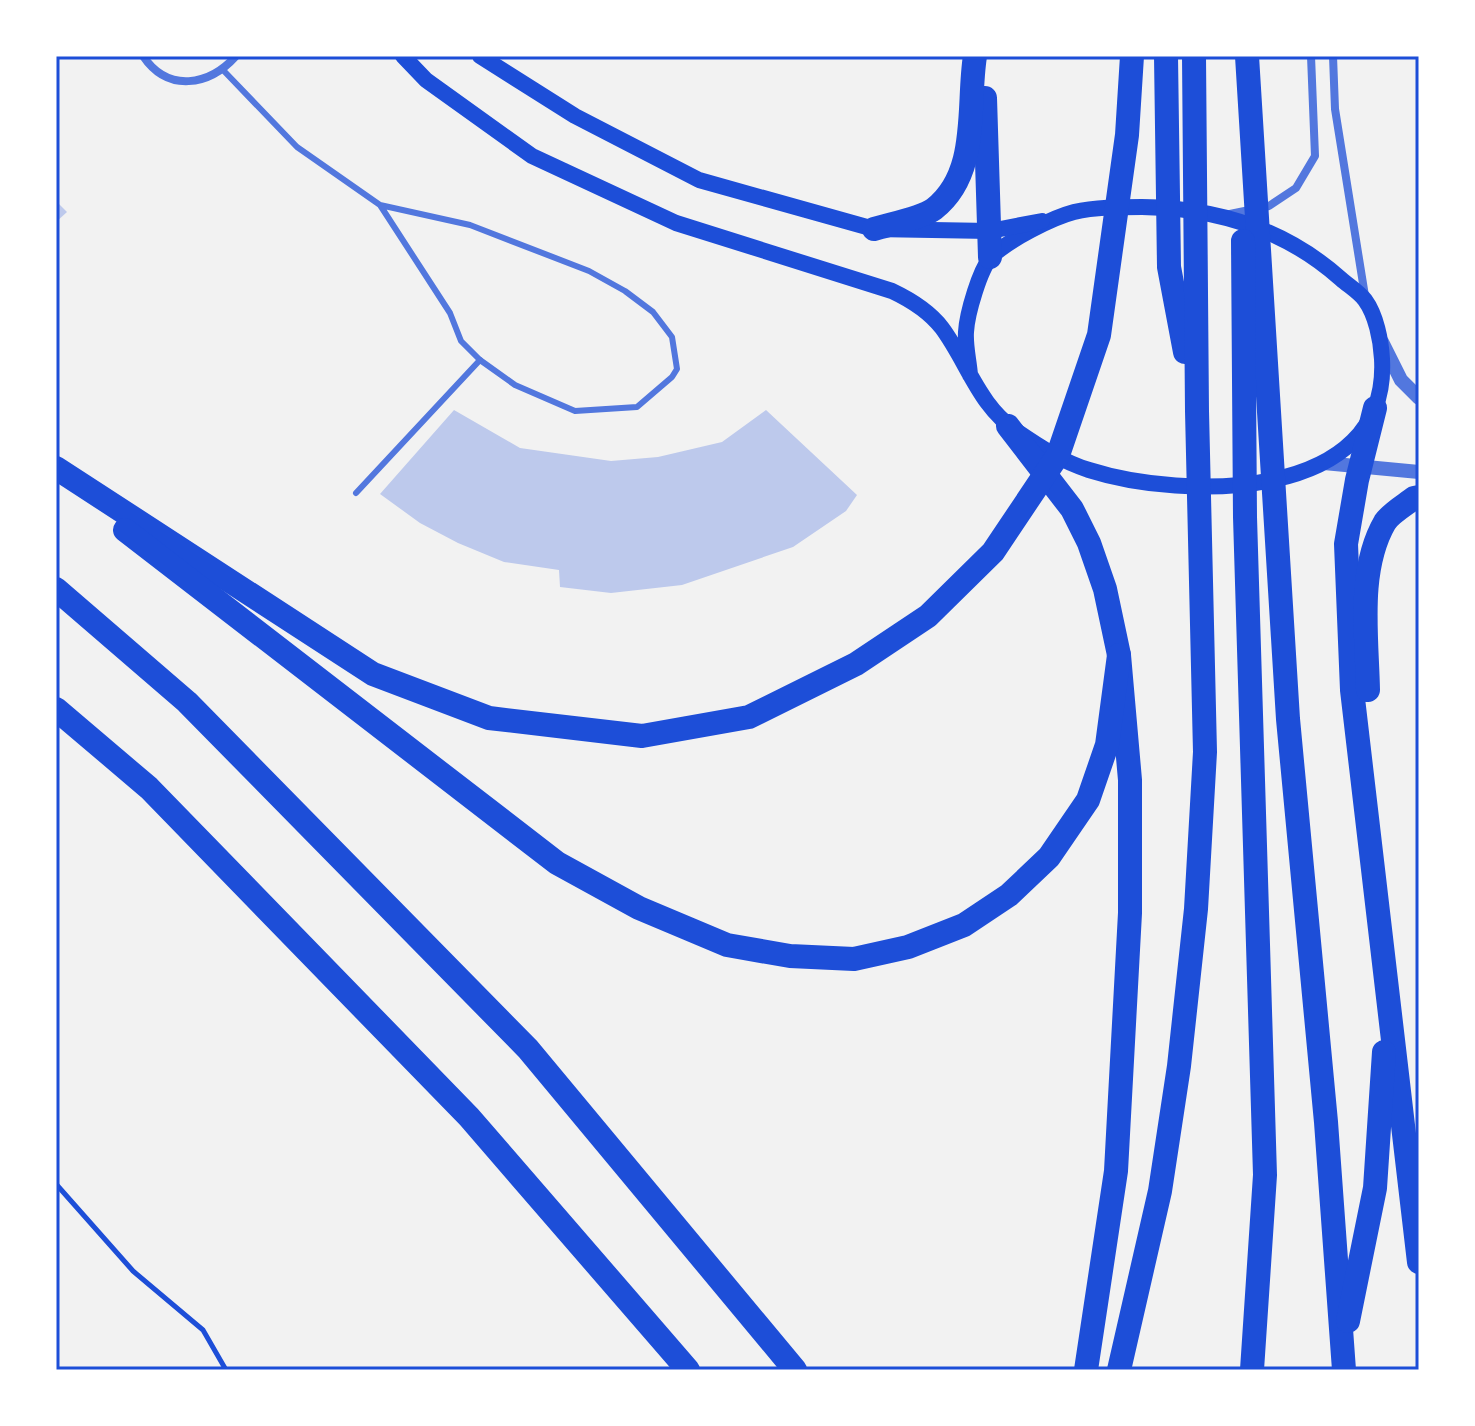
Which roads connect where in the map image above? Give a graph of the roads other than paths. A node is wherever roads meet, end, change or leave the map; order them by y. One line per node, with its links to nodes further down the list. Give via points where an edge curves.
1 (143, 56): 14 (street, via 150,67 179,81 199,81)
2 (236, 56): 14 (street)
3 (392, 56): 15 (street)
4 (403, 56): 15 (main road)
5 (480, 56): 19 (main road, via 575,116 699,180)
6 (975, 56): 19 (highway, via 961,171 932,210)
7 (986, 56): 20 (highway)
8 (1132, 56): 32 (highway, via 1127,135 1099,335 1058,455 993,552 928,616 856,664 749,717 642,736 489,718 373,674)
9 (1166, 56): 28 (highway, via 1169,267)
10 (1194, 56): 28 (highway)
11 (1244, 56): 47 (highway, via 1245,517 1265,1175); 49 (highway, via 1288,719)
12 (1311, 56): 17 (street, via 1315,156 1296,188 1269,206)
13 (1333, 56): 22 (street, via 1335,109)
14 (223, 70): 16 (lane, via 297,147)
15 (426, 80): 25 (main road, via 532,156 676,223 916,303 941,327)
16 (380, 205): 24 (lane, via 450,313 461,341); 24 (lane, via 470,225 589,271 653,312 672,337 677,369 637,407 575,411 515,385)
17 (1222, 215): 18 (main road, via 1124,207); 22 (main road, via 1295,246)
18 (1051, 219): 20 (main road); 21 (main road)
19 (874, 229): 20 (main road)
20 (990, 231): 21 (highway)
21 (990, 257): 25 (main road, via 966,331)
22 (1366, 301): 23 (main road)
23 (1381, 339): 26 (street, via 1401,380); 27 (main road, via 1383,380)
24 (480, 360): 35 (lane)
25 (970, 375): 29 (main road, via 985,402)
26 (1419, 398)
27 (1375, 408): 30 (main road, via 1355,440); 31 (highway)
28 (1197, 411): 46 (highway, via 1205,752 1196,909 1160,1191)
29 (1013, 431): 30 (main road, via 1085,469 1160,486 1227,488); 38 (highway, via 1072,509 1089,543)
30 (1324, 463): 31 (street)
31 (1361, 466): 33 (street); 40 (highway, via 1346,544 1352,690)
32 (56, 468)
33 (1419, 472)
34 (56, 476): 38 (highway, via 557,863 639,908 727,945 790,956 854,959 908,947 964,925 1009,895 1049,857 1088,800 1107,745)
35 (356, 493)
36 (1419, 497): 40 (highway, via 1386,520 1370,561)
37 (56, 589): 44 (highway, via 187,702 528,1049)
38 (1119, 655): 45 (highway, via 1130,780 1130,913 1116,1171)
39 (56, 709): 43 (highway, via 149,788 469,1117)
40 (1370, 836): 41 (highway)
41 (1388, 986): 42 (highway); 48 (highway, via 1375,1188)
42 (1419, 1262)
43 (688, 1370)
44 (795, 1370)
45 (1086, 1370)
46 (1119, 1370)
47 (1252, 1370)
48 (1336, 1370)
49 (1344, 1370)

